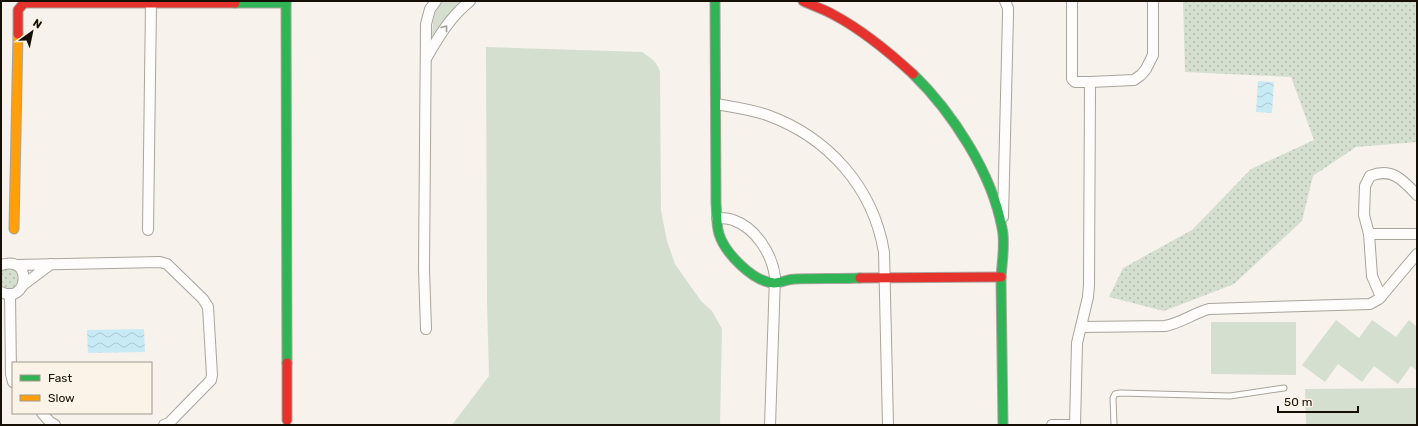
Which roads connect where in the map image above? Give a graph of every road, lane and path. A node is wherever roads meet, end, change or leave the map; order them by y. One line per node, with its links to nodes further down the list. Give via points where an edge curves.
1 (11, 1): 11 (street)
2 (436, 1): 12 (street, via 426,24)
3 (470, 1): 12 (street, one-way to 3, via 447,24)
4 (715, 1): 14 (street)
5 (802, 1): 19 (street, via 846,22 871,38 892,54 937,99 958,128 980,166)
6 (1006, 1): 19 (street, via 1008,16)
7 (1072, 1): 13 (street, via 1072,79 1075,82)
8 (1153, 1): 13 (street, via 1153,55 1146,70 1134,80)
9 (286, 2): 10 (street); 37 (street)
10 (151, 3): 11 (street); 18 (street)
11 (22, 5): 17 (street)
12 (426, 59): 33 (street)
13 (1090, 82): 32 (street, via 1089,285)
14 (716, 104): 16 (street); 27 (street, via 767,115 815,139 833,154 852,176 873,211 881,234)
15 (1417, 195): 20 (street, via 1397,176 1377,173 1370,176 1365,186 1364,215)
16 (718, 218): 28 (street, via 719,234 735,258 754,276); 28 (street, via 741,224 755,235 766,249 774,267)
17 (14, 229)
18 (148, 230)
19 (1003, 231): 26 (street)
20 (1369, 234): 21 (street); 31 (street, via 1372,276)
21 (1417, 234)
22 (1417, 254): 31 (street)
23 (51, 264): 25 (street); 29 (street); 39 (street, via 160,262 167,264 206,302 211,380 169,423)
24 (1, 265): 25 (street)
25 (17, 265): 29 (street, via 23,272)
26 (1001, 277): 27 (street); 42 (street)
27 (886, 278): 28 (street, via 789,279); 41 (street)
28 (774, 283): 40 (street)
29 (23, 285): 30 (street, via 16,292)
30 (5, 293): 34 (street)
31 (1381, 297): 32 (street, via 1370,304 1201,311 1176,324 1165,326)
32 (1081, 327): 44 (street, via 1077,343)
33 (426, 329)
34 (12, 378)
35 (1284, 388): 45 (lane, via 1230,396 1115,394)
36 (43, 414): 38 (street)
37 (287, 420)
38 (55, 425)
39 (164, 425)
40 (770, 425)
41 (888, 425)
42 (1003, 425)
43 (1052, 425): 44 (street)
44 (1075, 425)
45 (1114, 425)

